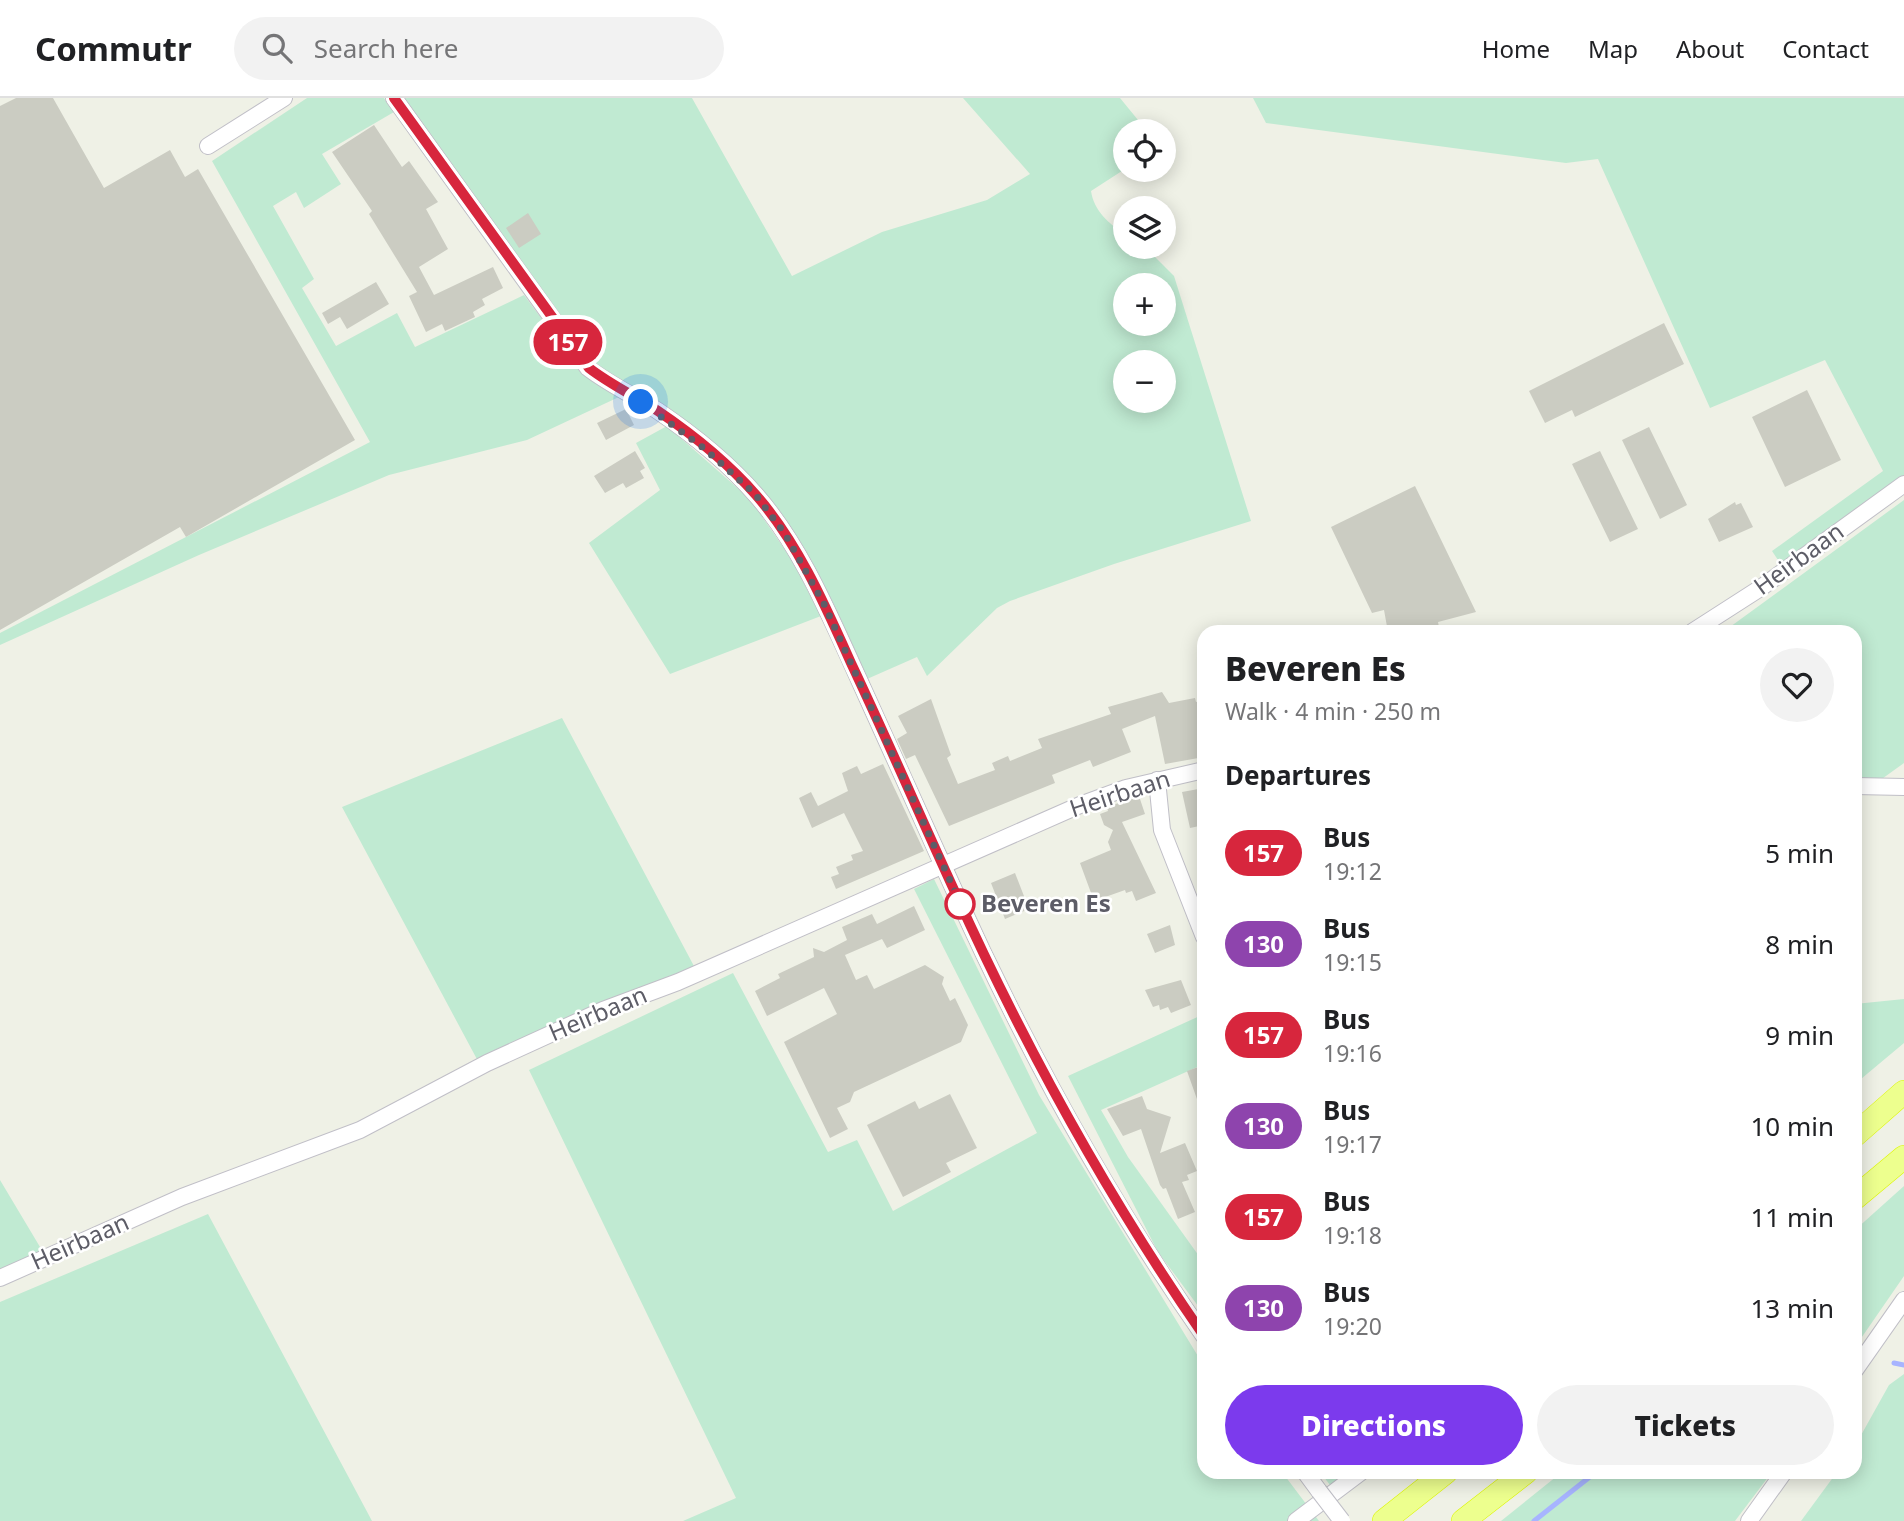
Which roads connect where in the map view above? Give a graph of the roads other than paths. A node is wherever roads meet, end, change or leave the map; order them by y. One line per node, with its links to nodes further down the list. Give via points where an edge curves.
1 (284, 98): 3 (street)
2 (394, 98): 11 (street, via 589,368 658,411 705,449 755,494 785,534 824,604)
3 (208, 146)
4 (1904, 484): 5 (street, Heirbaan)
5 (1703, 625)
6 (1904, 770): 10 (street)
7 (1197, 771): 8 (street, Heirbaan)
8 (1157, 780): 11 (street, Heirbaan, via 1080,806); 12 (street, via 1162,830)
9 (1862, 786): 10 (street)
10 (1901, 787)
11 (944, 864): 17 (street, Heirbaan, via 534,1041 360,1130 182,1197); 19 (street, via 992,971 1077,1138)
12 (1197, 919)
13 (1904, 1093): 14 (highway)
14 (1862, 1129)
15 (1904, 1157): 16 (highway)
16 (1862, 1192)
17 (0, 1278)
18 (1904, 1300): 20 (street)
19 (1197, 1326)
20 (1862, 1360)
21 (1310, 1479): 27 (street, bridge)
22 (1352, 1479): 26 (street)
23 (1437, 1479): 28 (highway)
24 (1517, 1479): 29 (highway)
25 (1779, 1479): 30 (street)
26 (1296, 1521)
27 (1342, 1521)
28 (1384, 1521)
29 (1463, 1521)
30 (1749, 1521)

